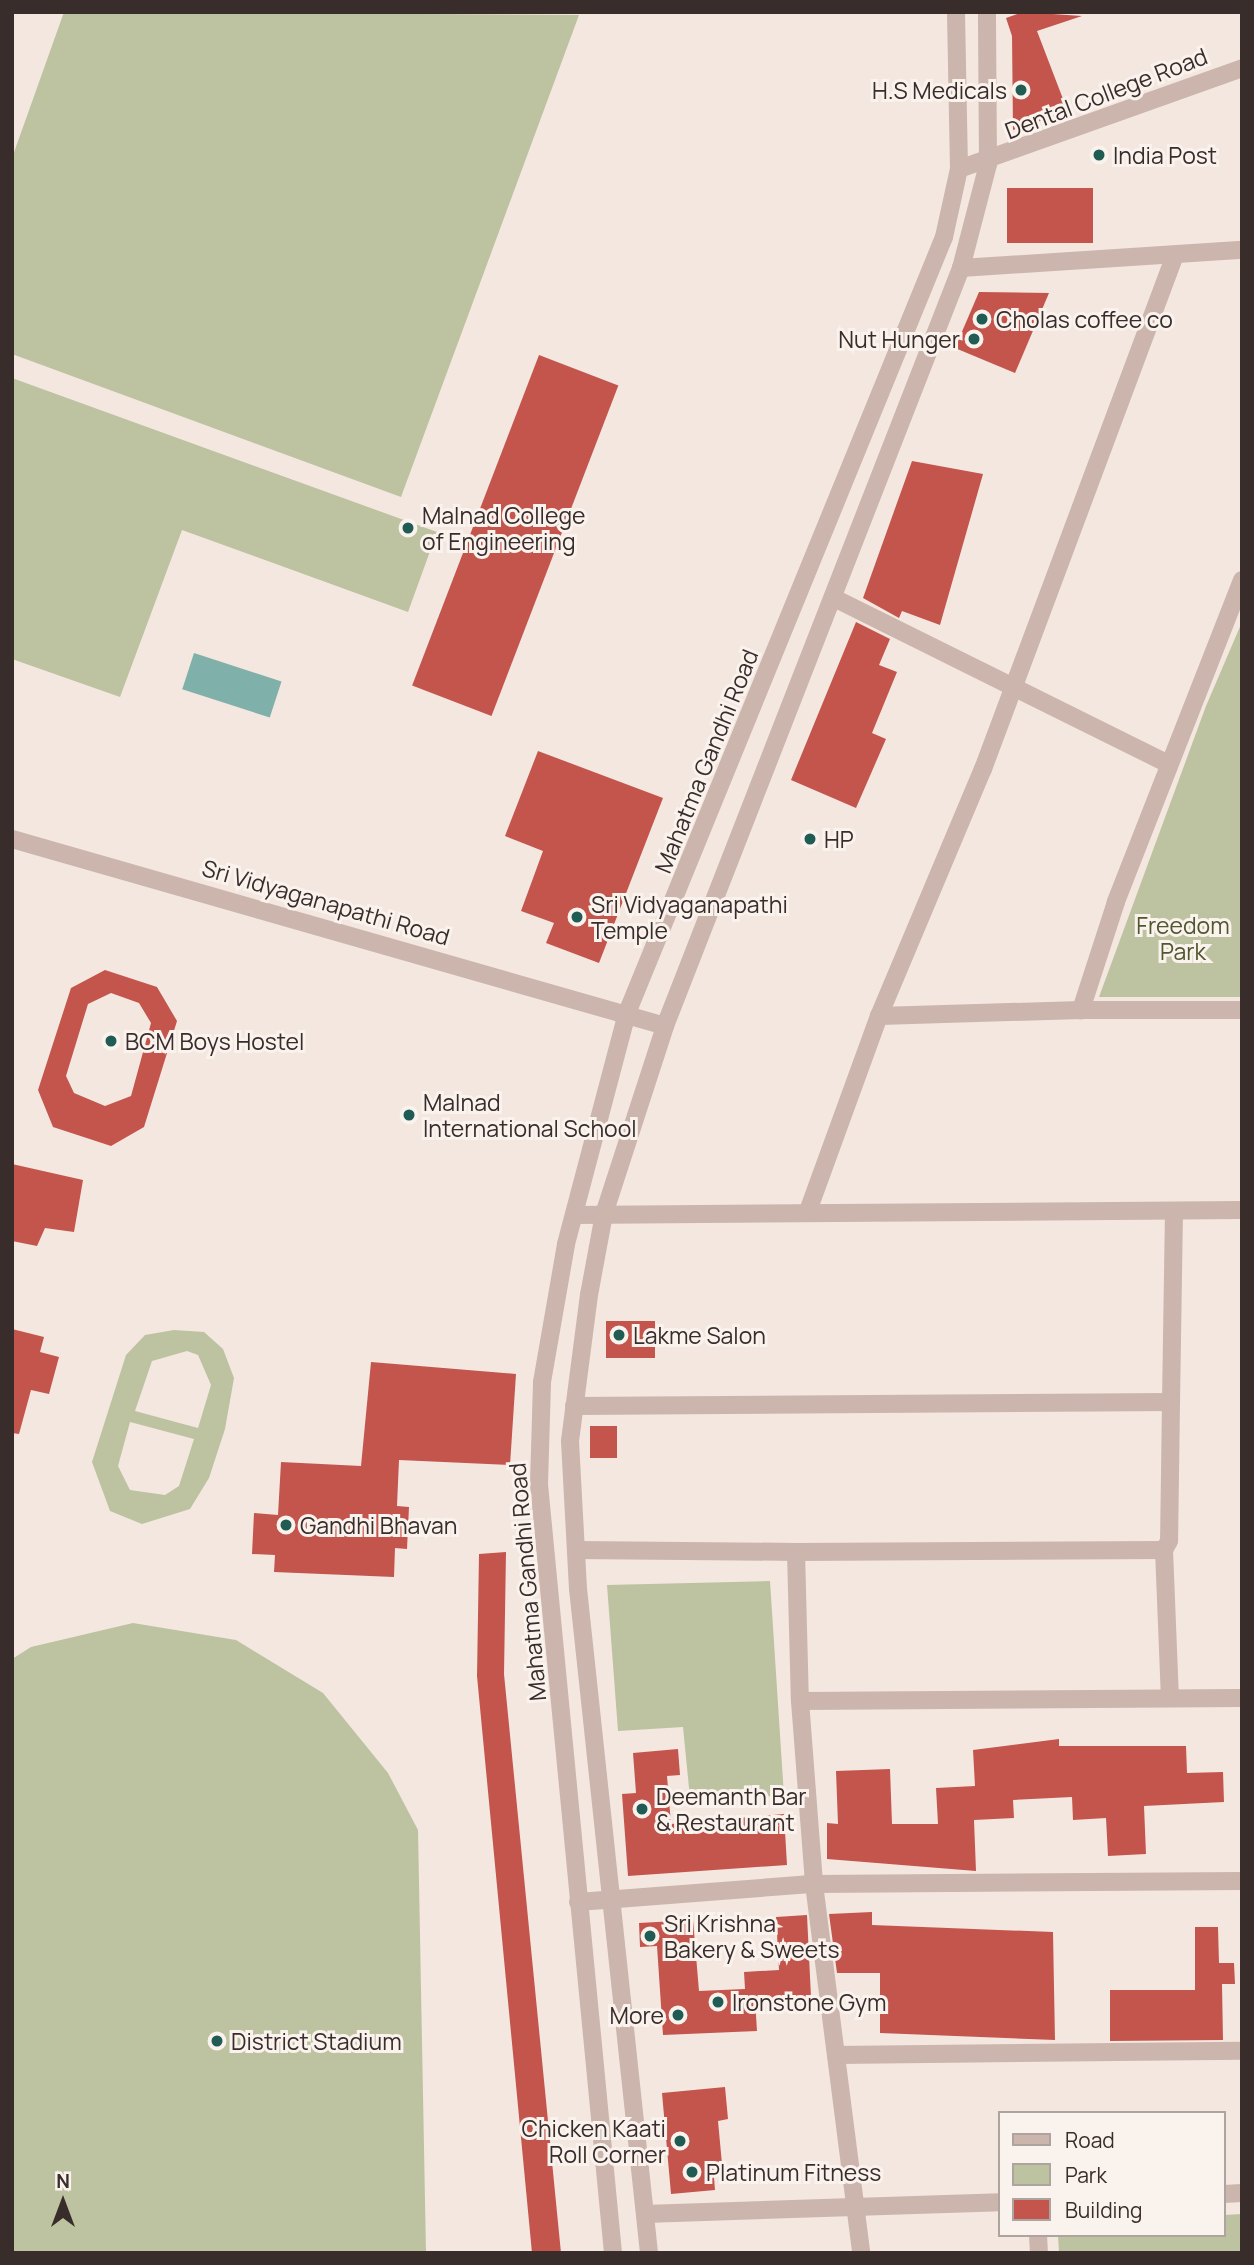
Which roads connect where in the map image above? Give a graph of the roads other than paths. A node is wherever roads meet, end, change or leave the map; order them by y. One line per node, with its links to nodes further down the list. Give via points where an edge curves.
1 (956, 12): 5 (street, Mahatma Gandhi Road)
2 (987, 12): 4 (street)
3 (1242, 68): 4 (street, Dental College Road)
4 (988, 164): 5 (street, Dental College Road); 8 (street)
5 (958, 169): 9 (street, Mahatma Gandhi Road, via 944,237)
6 (1242, 250): 7 (street)
7 (1175, 255): 8 (street); 13 (street)
8 (961, 268): 10 (street)
9 (915, 303): 10 (street); 18 (street, Mahatma Gandhi Road)
10 (943, 313): 12 (street)
11 (1242, 580): 14 (street)
12 (834, 598): 13 (street); 20 (street)
13 (1013, 687): 14 (street); 19 (street)
14 (1168, 764): 16 (street)
15 (12, 839): 18 (street, Sri Vidyaganapathi Road)
16 (1081, 1010): 17 (street); 19 (street)
17 (1242, 1010)
18 (627, 1013): 20 (street, Sri Vidyaganapathi Road); 24 (street, Mahatma Gandhi Road)
19 (878, 1016): 22 (street)
20 (665, 1026): 25 (street)
21 (1242, 1210): 23 (street)
22 (808, 1211): 23 (street); 25 (street)
23 (1174, 1211): 26 (street)
24 (574, 1214): 25 (street); 37 (street, Mahatma Gandhi Road, via 542,1382 539,1484)
25 (604, 1214): 27 (street)
26 (1171, 1402): 27 (street); 28 (street, via 1169,1541)
27 (574, 1406): 29 (street)
28 (1164, 1549): 30 (street); 32 (street)
29 (576, 1550): 30 (street); 36 (street)
30 (796, 1552): 33 (street)
31 (1242, 1698): 32 (street)
32 (1170, 1699): 33 (street)
33 (800, 1701): 35 (street)
34 (1242, 1881): 35 (street)
35 (814, 1884): 36 (street); 39 (street)
36 (609, 1899): 37 (street); 42 (street)
37 (578, 1902): 43 (street, Mahatma Gandhi Road)
38 (1242, 2051): 39 (street)
39 (836, 2055): 41 (street)
40 (998, 2202): 41 (street)
41 (855, 2205): 42 (street); 45 (street)
42 (645, 2214): 44 (street)
43 (613, 2253)
44 (649, 2253)
45 (862, 2253)

